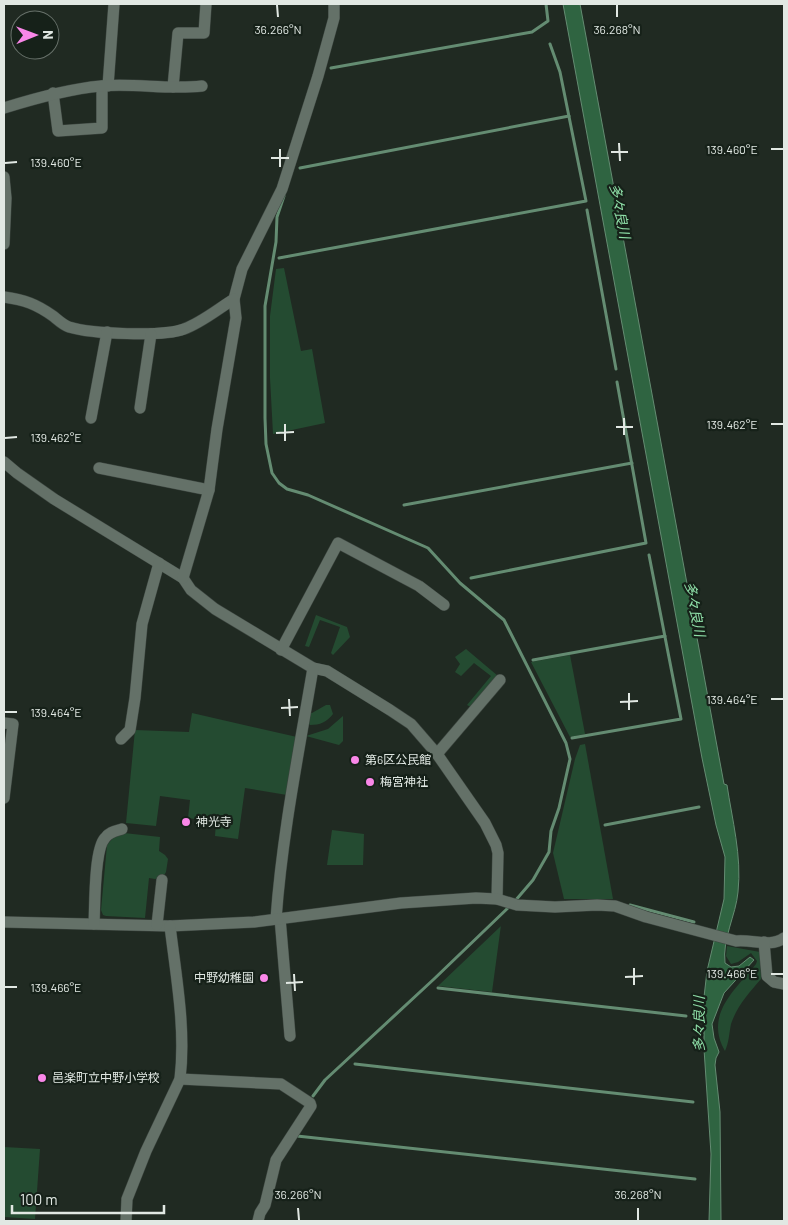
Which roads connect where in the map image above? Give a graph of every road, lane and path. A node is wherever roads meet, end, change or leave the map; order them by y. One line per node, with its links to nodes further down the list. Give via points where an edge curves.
1 (114, 4): 4 (street)
2 (206, 4): 6 (street, via 204,33 178,33)
3 (334, 4): 12 (street, via 334,18 318,76 282,189 245,261)
4 (105, 86): 6 (street); 7 (street); 7 (street, via 102,128 58,131)
5 (202, 86): 6 (street)
6 (173, 87)
7 (53, 93): 8 (street)
8 (4, 108)
9 (4, 177): 10 (street)
10 (4, 244)
11 (4, 297): 13 (street, via 35,304 68,327)
12 (234, 300): 14 (street, via 184,329); 19 (street, via 236,318)
13 (107, 332): 14 (street); 16 (street)
14 (150, 334): 15 (street)
15 (140, 408)
16 (91, 418)
17 (4, 462): 20 (street, via 54,499)
18 (99, 468): 19 (street)
19 (209, 490): 21 (street)
20 (159, 563): 21 (street); 27 (street, via 142,624 130,730)
21 (184, 578): 23 (street, via 191,590 215,609)
22 (444, 605): 23 (street, via 419,586 338,544)
23 (281, 650): 24 (street)
24 (312, 668): 28 (street, via 327,671 411,724); 33 (street, via 277,895)
25 (500, 680): 28 (street)
26 (4, 723): 29 (street, via 13,724)
27 (121, 739)
28 (437, 754): 32 (street, via 496,845)
29 (4, 798)
30 (122, 828): 35 (street, via 103,839 98,854)
31 (162, 880): 36 (street)
32 (497, 899): 33 (street, via 401,903); 39 (street, via 517,905 615,906 736,941)
33 (278, 918): 37 (street); 41 (street)
34 (4, 922): 35 (street)
35 (94, 924): 36 (street)
36 (157, 925): 37 (street)
37 (170, 926): 42 (street, via 180,1009)
38 (784, 938): 39 (street, via 768,944)
39 (764, 942): 40 (street, via 767,976)
40 (784, 984)
41 (290, 1036)
42 (180, 1079): 43 (street, via 127,1199); 44 (street, via 281,1084 310,1103 276,1160)
43 (126, 1221)
44 (258, 1221)

